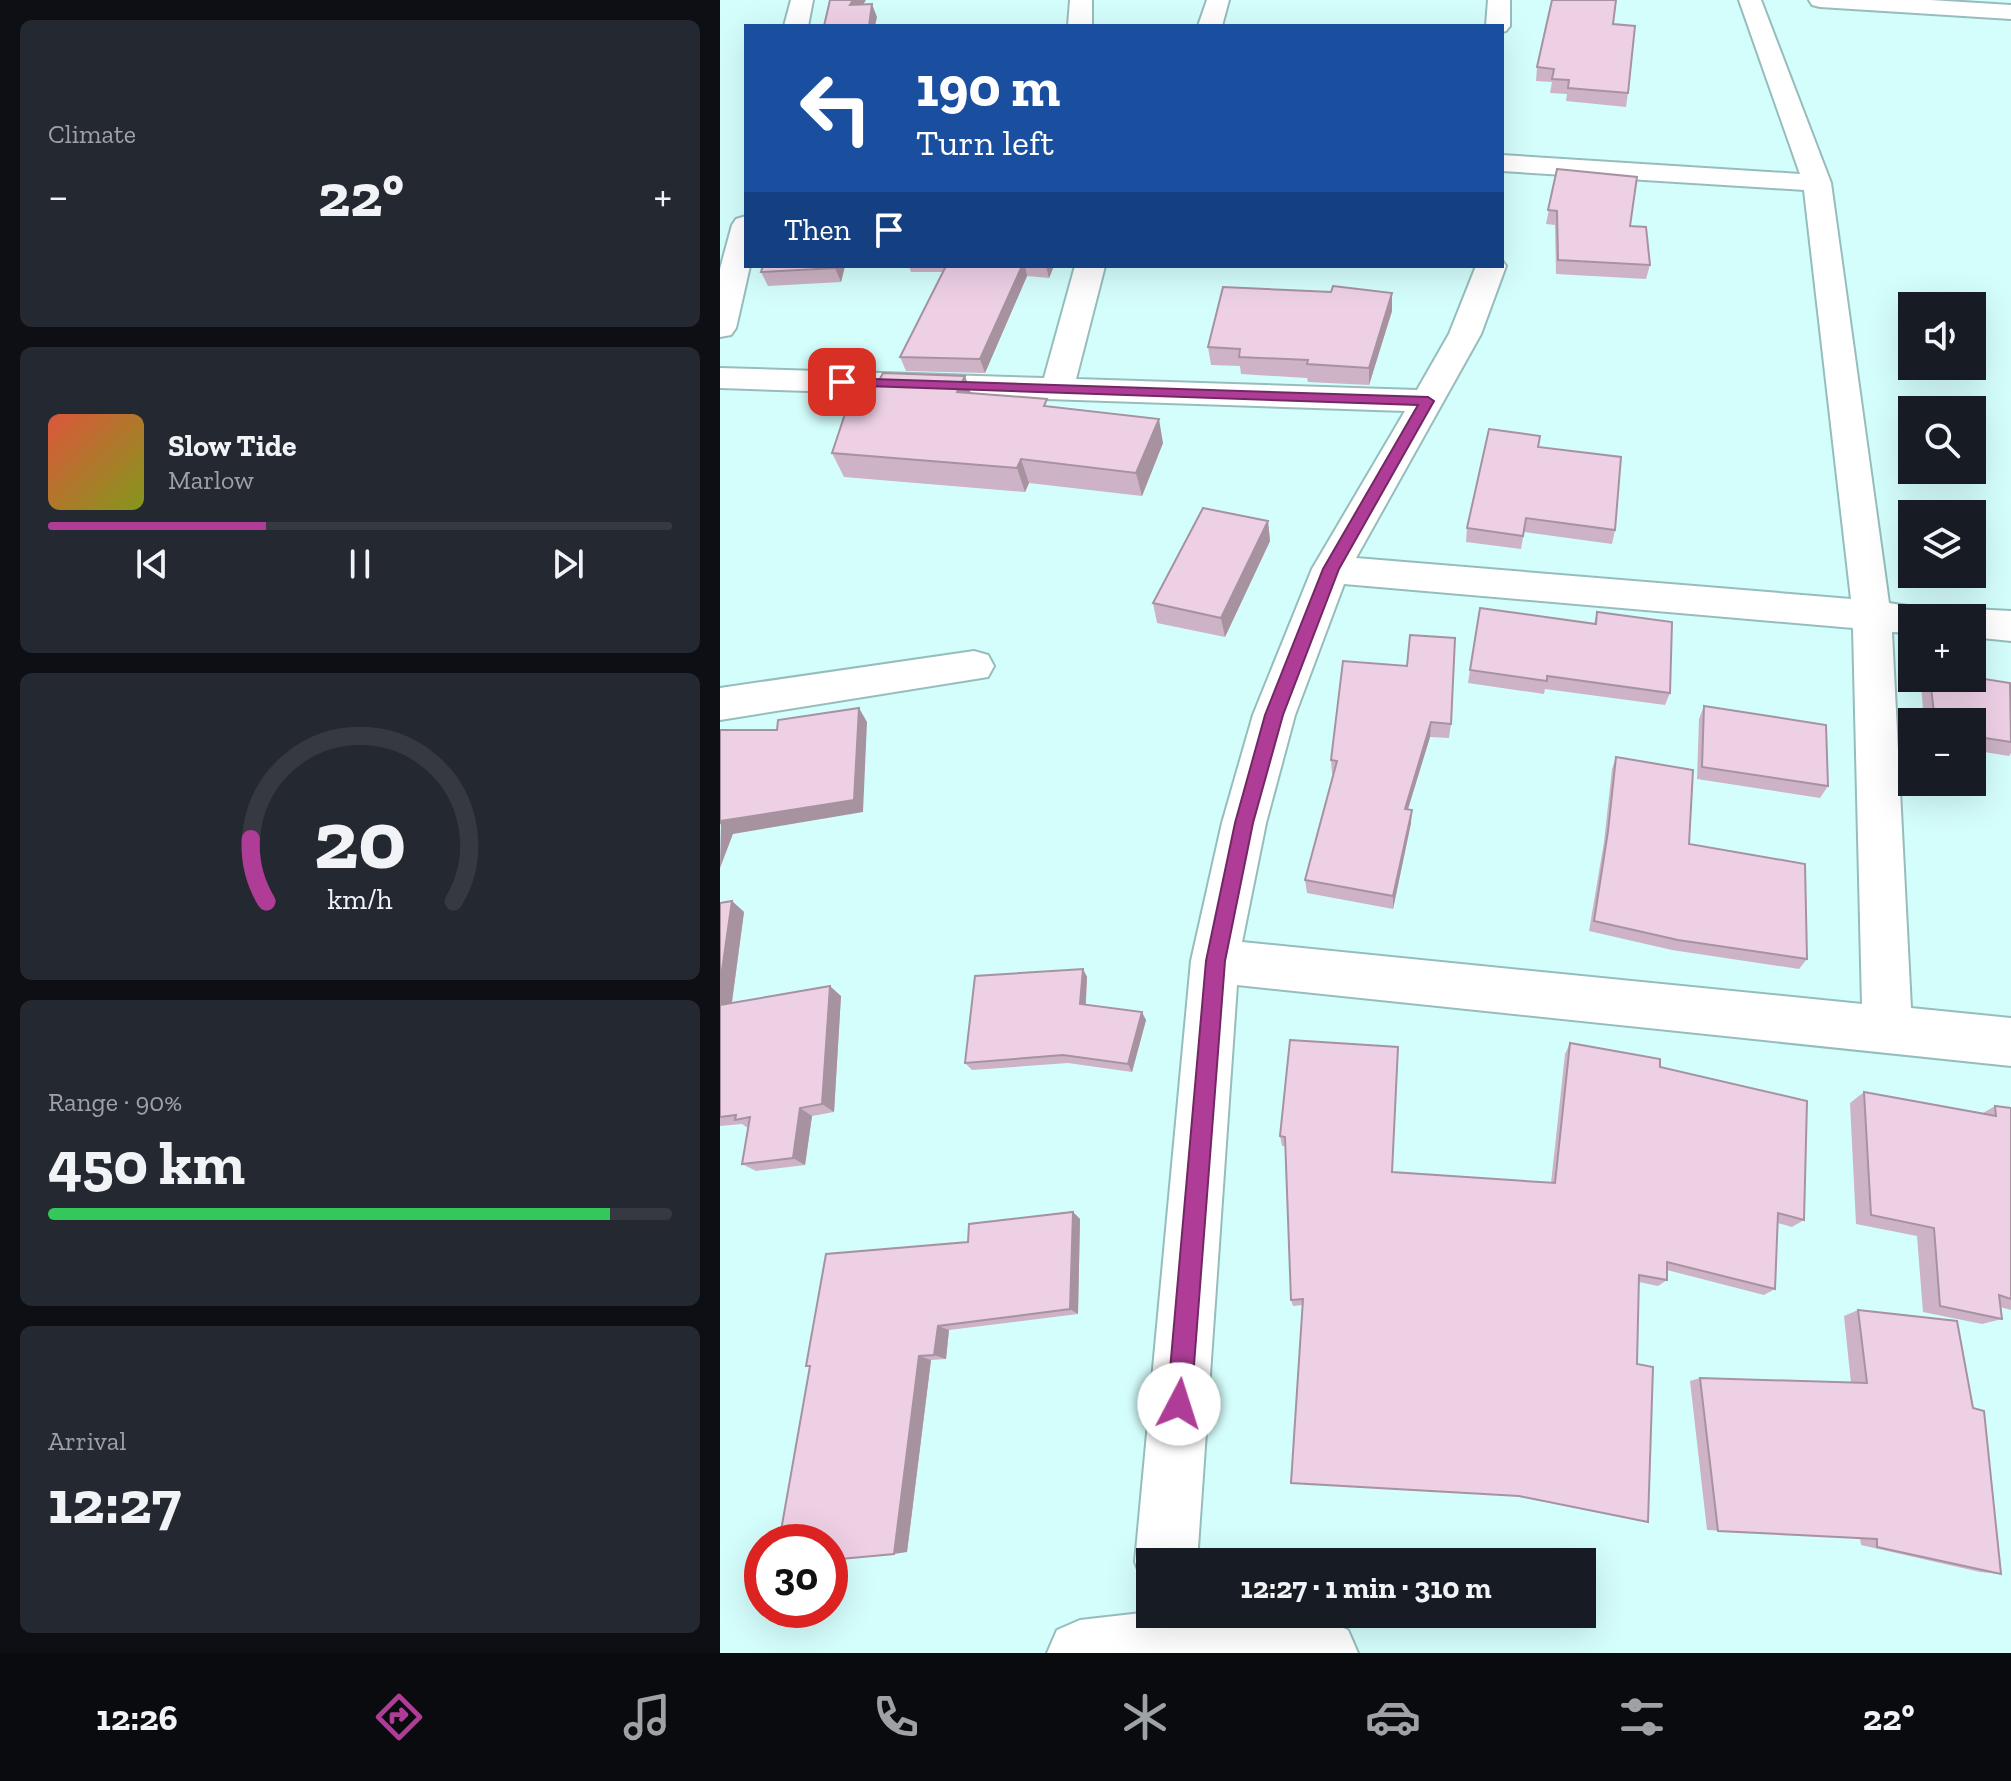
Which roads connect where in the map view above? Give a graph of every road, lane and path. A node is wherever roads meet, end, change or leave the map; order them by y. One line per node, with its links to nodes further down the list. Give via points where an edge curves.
1 (802, 0): 8 (street)
2 (1081, 0): 9 (street)
3 (1218, 0): 10 (street)
4 (1499, 0): 11 (street)
5 (1750, 0): 13 (street)
6 (1820, 0): 7 (street)
7 (2010, 10)
8 (796, 24)
9 (1080, 24)
10 (1211, 24)
11 (1498, 24)
12 (1504, 163): 13 (street)
13 (1817, 183): 23 (street)
14 (744, 230): 17 (street)
15 (1089, 268): 20 (street)
16 (1490, 268): 21 (street, via 1465,334)
17 (726, 279): 18 (street)
18 (720, 328)
19 (720, 378): 20 (street)
20 (1057, 389): 21 (street)
21 (1428, 401): 22 (street)
22 (1331, 569): 23 (street); 29 (street, via 1274,715)
23 (1872, 616): 24 (street); 30 (street)
24 (1898, 618)
25 (1986, 624): 26 (street)
26 (2011, 626)
27 (974, 666): 28 (street)
28 (720, 704)
29 (1215, 961): 30 (street); 32 (street)
30 (1889, 1031): 31 (street)
31 (2011, 1042)
32 (1167, 1548)
33 (1161, 1628): 34 (street); 35 (street)
34 (1080, 1653)
35 (1325, 1653)

